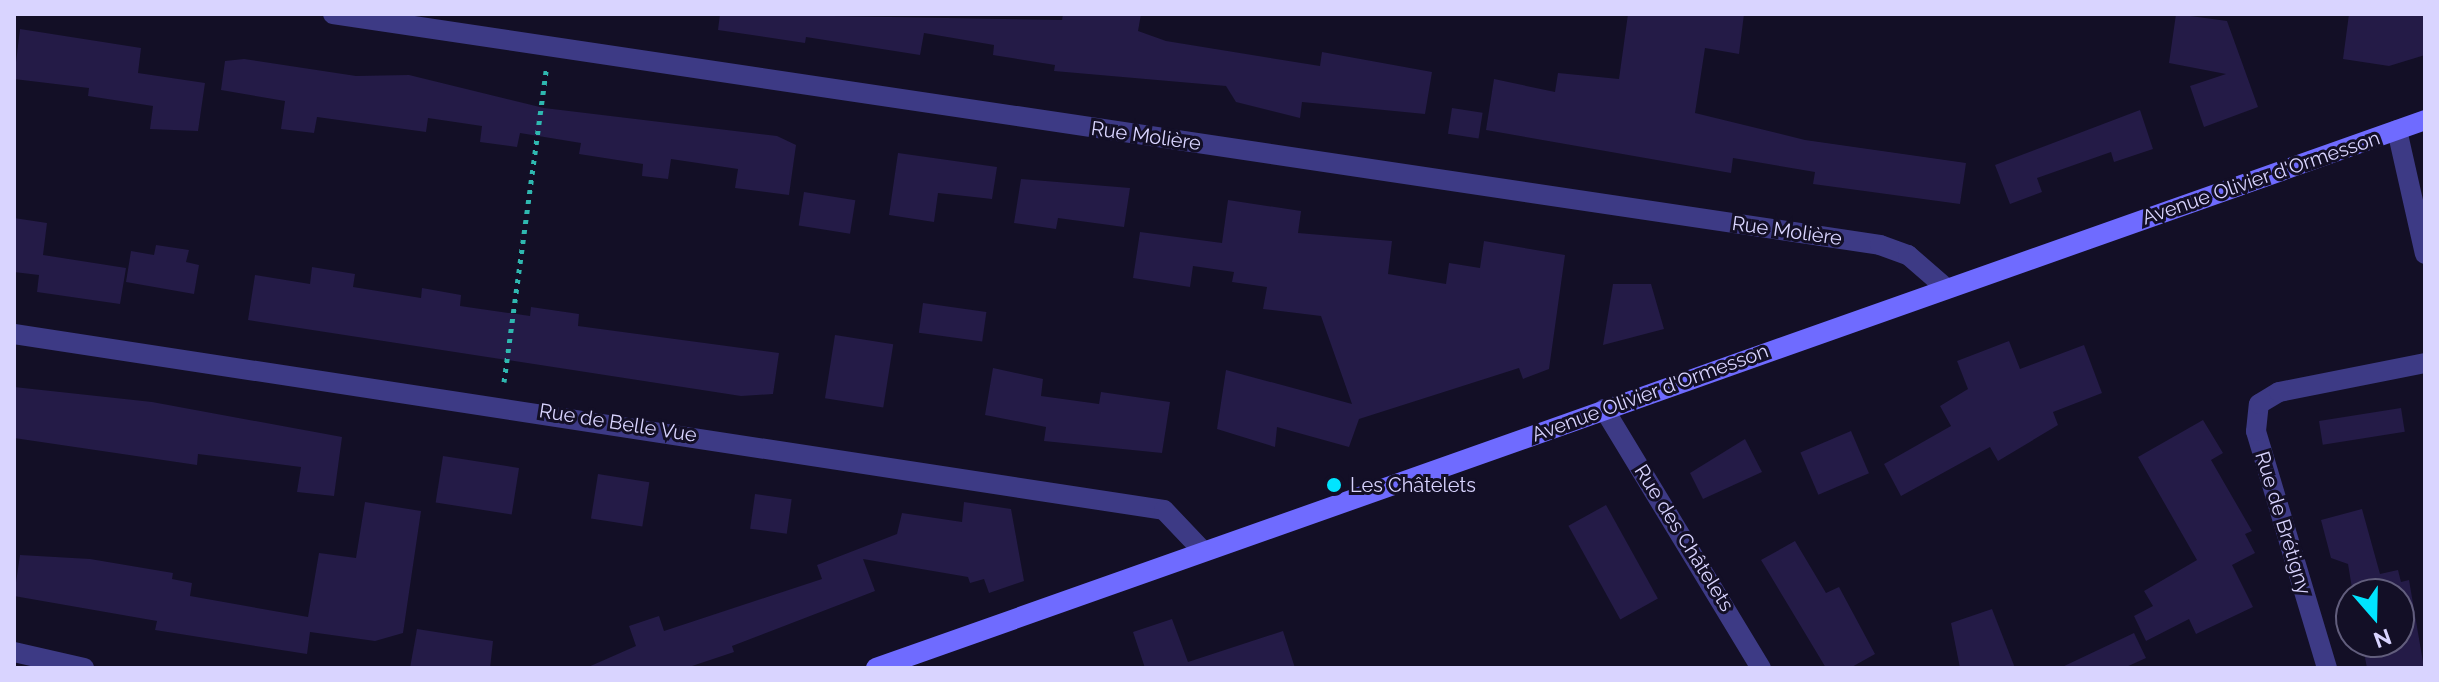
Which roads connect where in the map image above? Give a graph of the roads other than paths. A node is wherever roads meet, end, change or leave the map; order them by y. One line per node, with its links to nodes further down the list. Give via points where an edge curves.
1 (333, 14): 5 (street, Rue Molière, via 1880,245 1908,255)
2 (2425, 120): 3 (main road, Avenue Olivier d'Ormesson)
3 (2397, 130): 4 (street); 5 (main road, Avenue Olivier d'Ormesson)
4 (2425, 254)
5 (1946, 288): 8 (main road, Avenue Olivier d'Ormesson)
6 (14, 334): 9 (street, Rue de Belle Vue, via 501,404 1164,510)
7 (2425, 363): 14 (street, Rue de Brétigny, via 2279,392 2259,404 2256,431)
8 (1604, 409): 9 (main road, Avenue Olivier d'Ormesson); 13 (street, Rue des Châtelets)
9 (1203, 551): 12 (main road, Avenue Olivier d'Ormesson)
10 (14, 652): 11 (street)
11 (84, 668)
12 (876, 668)
13 (1761, 668)
14 (2327, 668)

